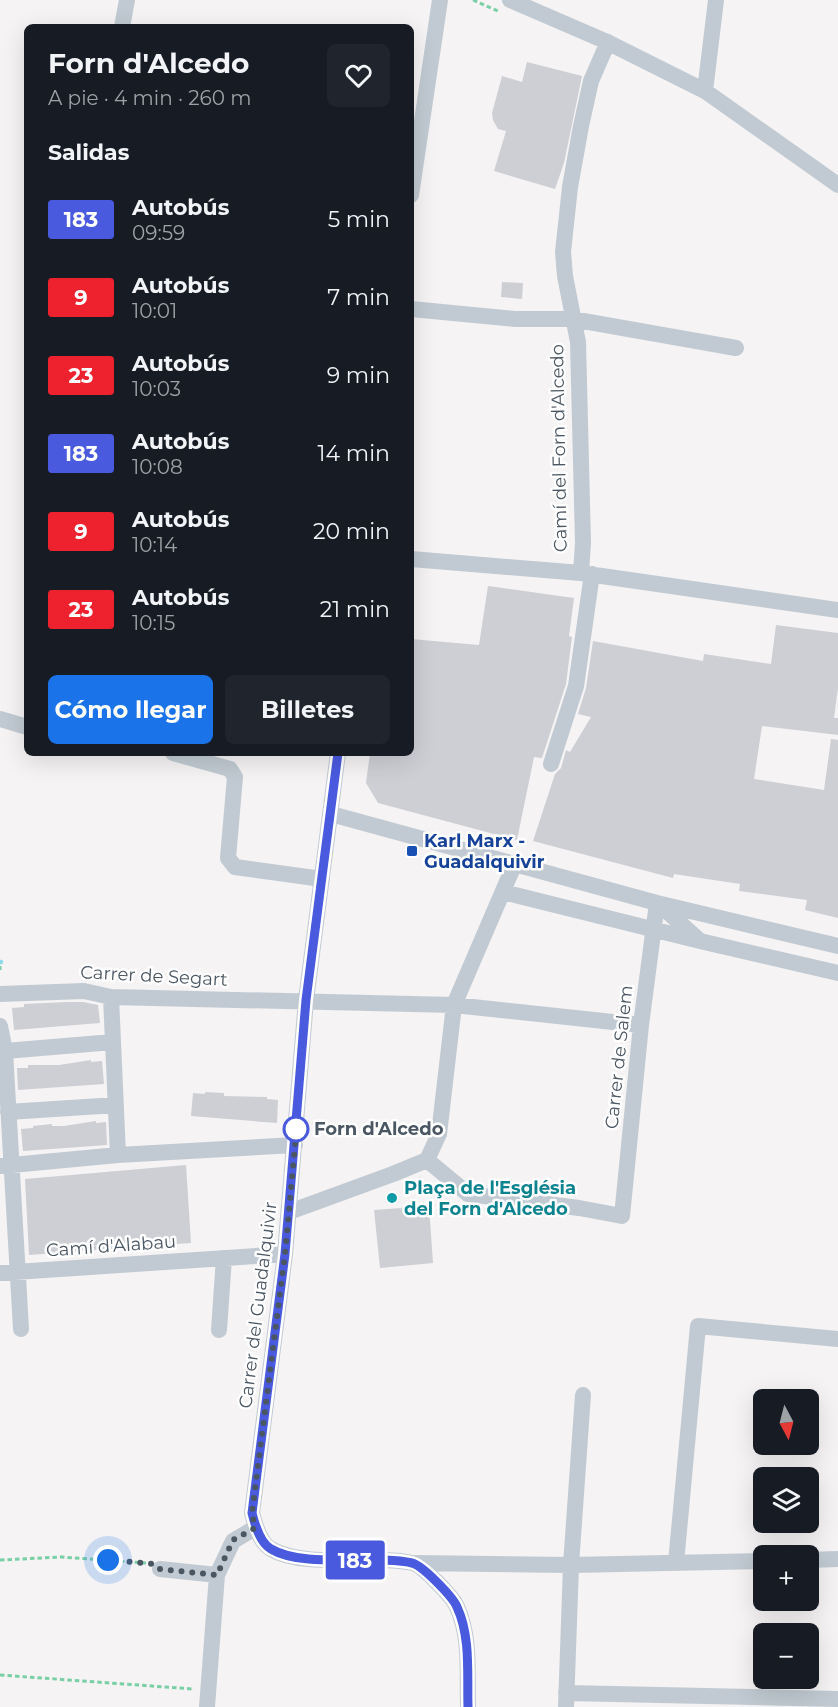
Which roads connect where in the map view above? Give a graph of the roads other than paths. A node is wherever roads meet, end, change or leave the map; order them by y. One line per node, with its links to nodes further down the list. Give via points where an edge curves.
1 (127, 0): 5 (street)
2 (440, 0): 8 (street)
3 (510, 0): 6 (street)
4 (716, 0): 7 (street)
5 (123, 24)
6 (608, 42): 7 (street); 11 (street, Camí del Forn d'Alcedo, via 591,81 570,187 563,252)
7 (705, 91): 9 (street)
8 (414, 165)
9 (838, 185)
10 (414, 309): 11 (street, via 515,319)
11 (572, 319): 12 (street); 14 (street, Camí del Forn d'Alcedo, via 578,342)
12 (736, 348)
13 (414, 559): 14 (street)
14 (586, 574): 15 (street); 20 (street, Camí del Forn d'Alcedo, via 576,686)
15 (838, 610)
16 (0, 719): 17 (street)
17 (24, 726)
18 (184, 756): 23 (street, via 230,769 235,777 228,858 235,867)
19 (338, 756): 21 (street, Carrer del Guadalquivir)
20 (551, 764)
21 (331, 814): 22 (street); 23 (street, Carrer del Guadalquivir)
22 (515, 863): 24 (street); 25 (street)
23 (322, 879): 32 (street, Carrer del Guadalquivir)
24 (503, 892): 26 (street); 33 (street)
25 (657, 903): 26 (street, Carrer de Salem); 27 (street); 28 (street)
26 (653, 930): 27 (street); 34 (street, Carrer de Salem)
27 (700, 941): 29 (street)
28 (838, 946)
29 (838, 973)
30 (0, 994): 31 (street, Carrer de Segart, via 84,991)
31 (111, 997): 32 (street, Carrer de Segart); 36 (street)
32 (306, 1000): 33 (street, Carrer de Segart); 40 (street, Carrer del Guadalquivir)
33 (454, 1005): 34 (street, Carrer de Segart); 42 (street, via 439,1134)
34 (641, 1025): 42 (street, Carrer de Salem, via 622,1216 468,1194)
35 (0, 1026): 37 (street)
36 (113, 1042): 37 (street); 38 (street)
37 (5, 1050): 39 (street)
38 (116, 1105): 39 (street); 41 (street)
39 (8, 1112): 43 (street)
40 (295, 1145): 41 (street); 44 (street, Carrer del Guadalquivir)
41 (118, 1155): 43 (street)
42 (427, 1160): 44 (street)
43 (5, 1166): 47 (street)
44 (289, 1212): 45 (street, Carrer del Guadalquivir)
45 (285, 1254): 46 (street, Camí d'Alabau); 52 (street, Carrer del Guadalquivir, via 252,1513)
46 (224, 1258): 47 (street, Camí d'Alabau); 49 (street)
47 (8, 1273): 48 (street)
48 (21, 1329)
49 (219, 1330)
50 (838, 1339): 57 (street, via 698,1326)
51 (583, 1395): 58 (street)
52 (255, 1528): 56 (street, via 269,1548 294,1558); 60 (street, via 233,1540)
53 (838, 1559): 54 (street)
54 (819, 1560)
55 (753, 1561): 57 (street)
56 (414, 1563): 58 (street); 64 (street, via 457,1606 464,1627)
57 (676, 1563): 58 (street)
58 (571, 1565): 62 (street)
59 (160, 1569): 60 (street)
60 (217, 1575): 63 (street)
61 (838, 1699): 62 (street)
62 (566, 1700)
63 (207, 1707)
64 (468, 1707)

